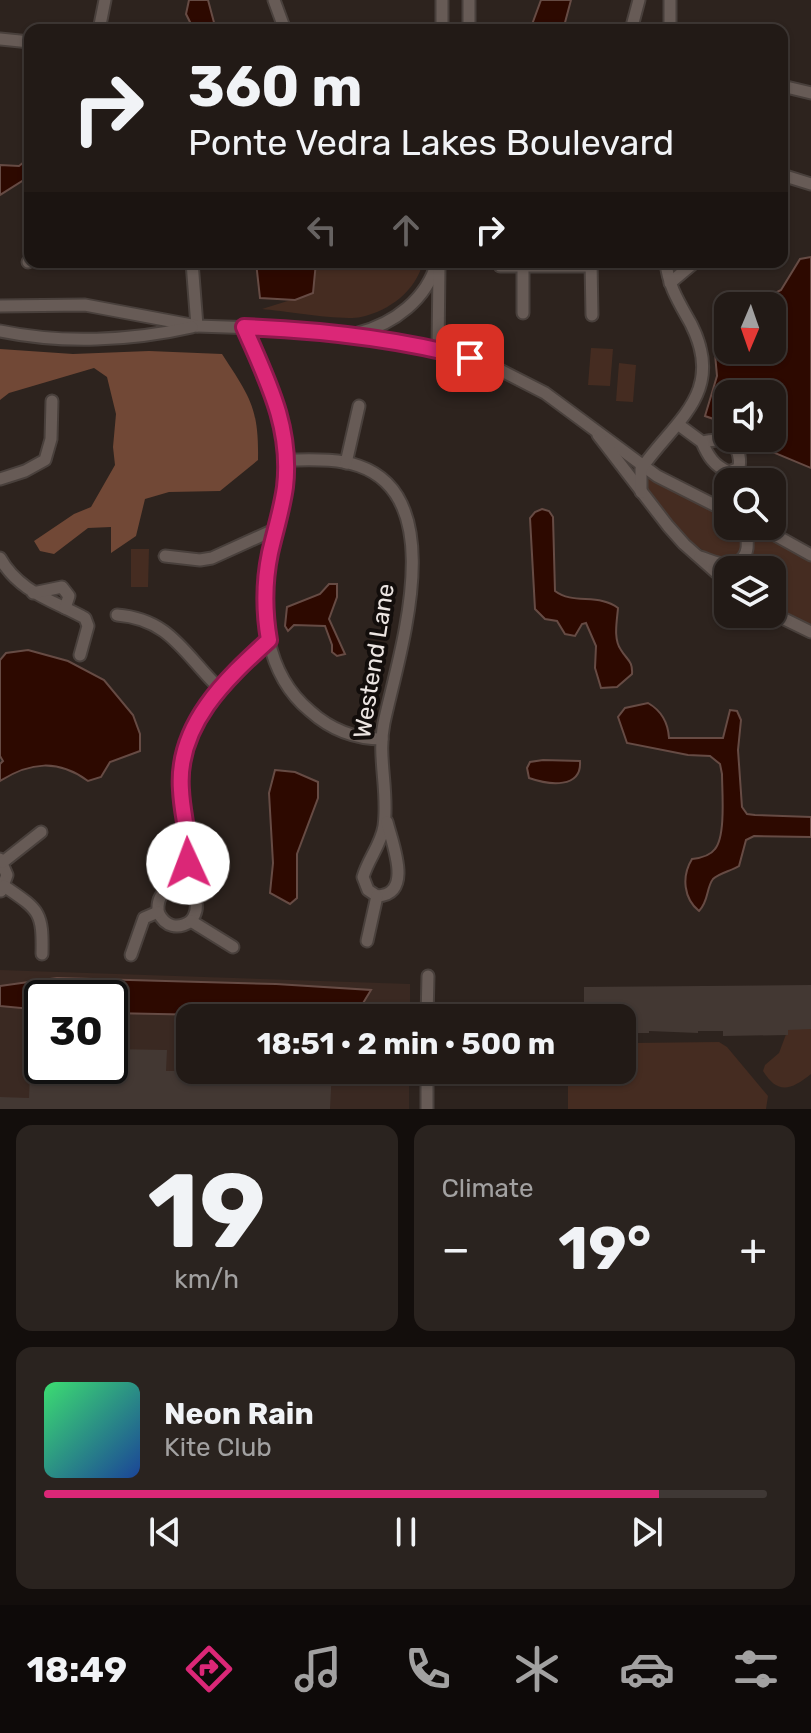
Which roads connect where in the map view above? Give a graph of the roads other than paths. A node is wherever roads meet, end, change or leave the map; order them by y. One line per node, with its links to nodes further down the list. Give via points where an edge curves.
1 (105, 0): 7 (street)
2 (274, 0): 8 (street)
3 (442, 0): 9 (street)
4 (469, 0): 10 (street)
5 (639, 0): 11 (street)
6 (670, 0): 12 (street)
7 (100, 24)
8 (283, 24)
9 (442, 24)
10 (469, 24)
11 (633, 24)
12 (670, 24)
13 (0, 39): 14 (street)
14 (24, 41)
15 (788, 87): 16 (street)
16 (810, 90)
17 (788, 177): 18 (street)
18 (811, 184)
19 (192, 268): 30 (street)
20 (435, 268): 33 (street, via 411,305 384,324)
21 (438, 268): 34 (street)
22 (523, 268): 28 (street)
23 (591, 268): 29 (street)
24 (667, 268): 26 (street)
25 (688, 268): 26 (street)
26 (670, 283): 37 (street, via 702,358 696,396)
27 (0, 306): 30 (street, via 85,305)
28 (523, 313)
29 (592, 315)
30 (197, 326): 31 (street); 32 (street, via 75,339)
31 (244, 327): 33 (street); 40 (street, via 276,399)
32 (0, 331)
33 (353, 335): 34 (street)
34 (438, 349): 38 (street, via 521,379)
35 (52, 401): 43 (street, via 45,460)
36 (359, 406): 41 (street)
37 (679, 425): 39 (street); 42 (street)
38 (598, 434): 42 (street); 44 (street)
39 (702, 442)
40 (286, 460): 41 (street, Westend Lane); 46 (street)
41 (346, 463): 62 (street, Westend Lane, via 369,470 390,488 410,531 408,617)
42 (643, 466): 44 (street); 45 (street)
43 (0, 479)
44 (641, 492): 49 (street)
45 (714, 506)
46 (276, 529): 51 (street, via 212,558); 59 (street, via 266,579)
47 (748, 540): 49 (street, via 746,554 734,564)
48 (784, 540): 50 (street)
49 (696, 555): 53 (street)
50 (811, 555)
51 (165, 556)
52 (0, 558): 54 (street)
53 (714, 571)
54 (32, 593): 55 (street); 55 (street, via 62,587 69,593)
55 (65, 608): 60 (street, via 85,618 88,626)
56 (117, 615): 61 (street, via 143,618 161,628)
57 (786, 620): 58 (street)
58 (811, 632)
59 (269, 640): 61 (street); 62 (street, via 284,682 303,706 341,731)
60 (80, 655)
61 (219, 688): 67 (street, via 196,722 183,755 181,792 190,847)
62 (382, 739): 63 (street, Westend Lane)
63 (385, 813): 68 (street, via 379,843 363,877); 68 (street, via 399,877 395,890)
64 (41, 832): 65 (street)
65 (1, 860): 66 (street, via 7,875)
66 (2, 889): 73 (street, via 37,912)
67 (183, 889): 69 (street, via 164,893); 70 (street, via 196,901)
68 (377, 896): 71 (street)
69 (158, 912): 70 (street, via 173,926); 74 (street, via 144,918)
70 (191, 921): 72 (street)
71 (367, 941)
72 (233, 947)
73 (42, 954)
74 (131, 955)
75 (428, 976): 76 (street)
76 (427, 1004)
77 (427, 1084): 78 (street)
78 (427, 1109)

